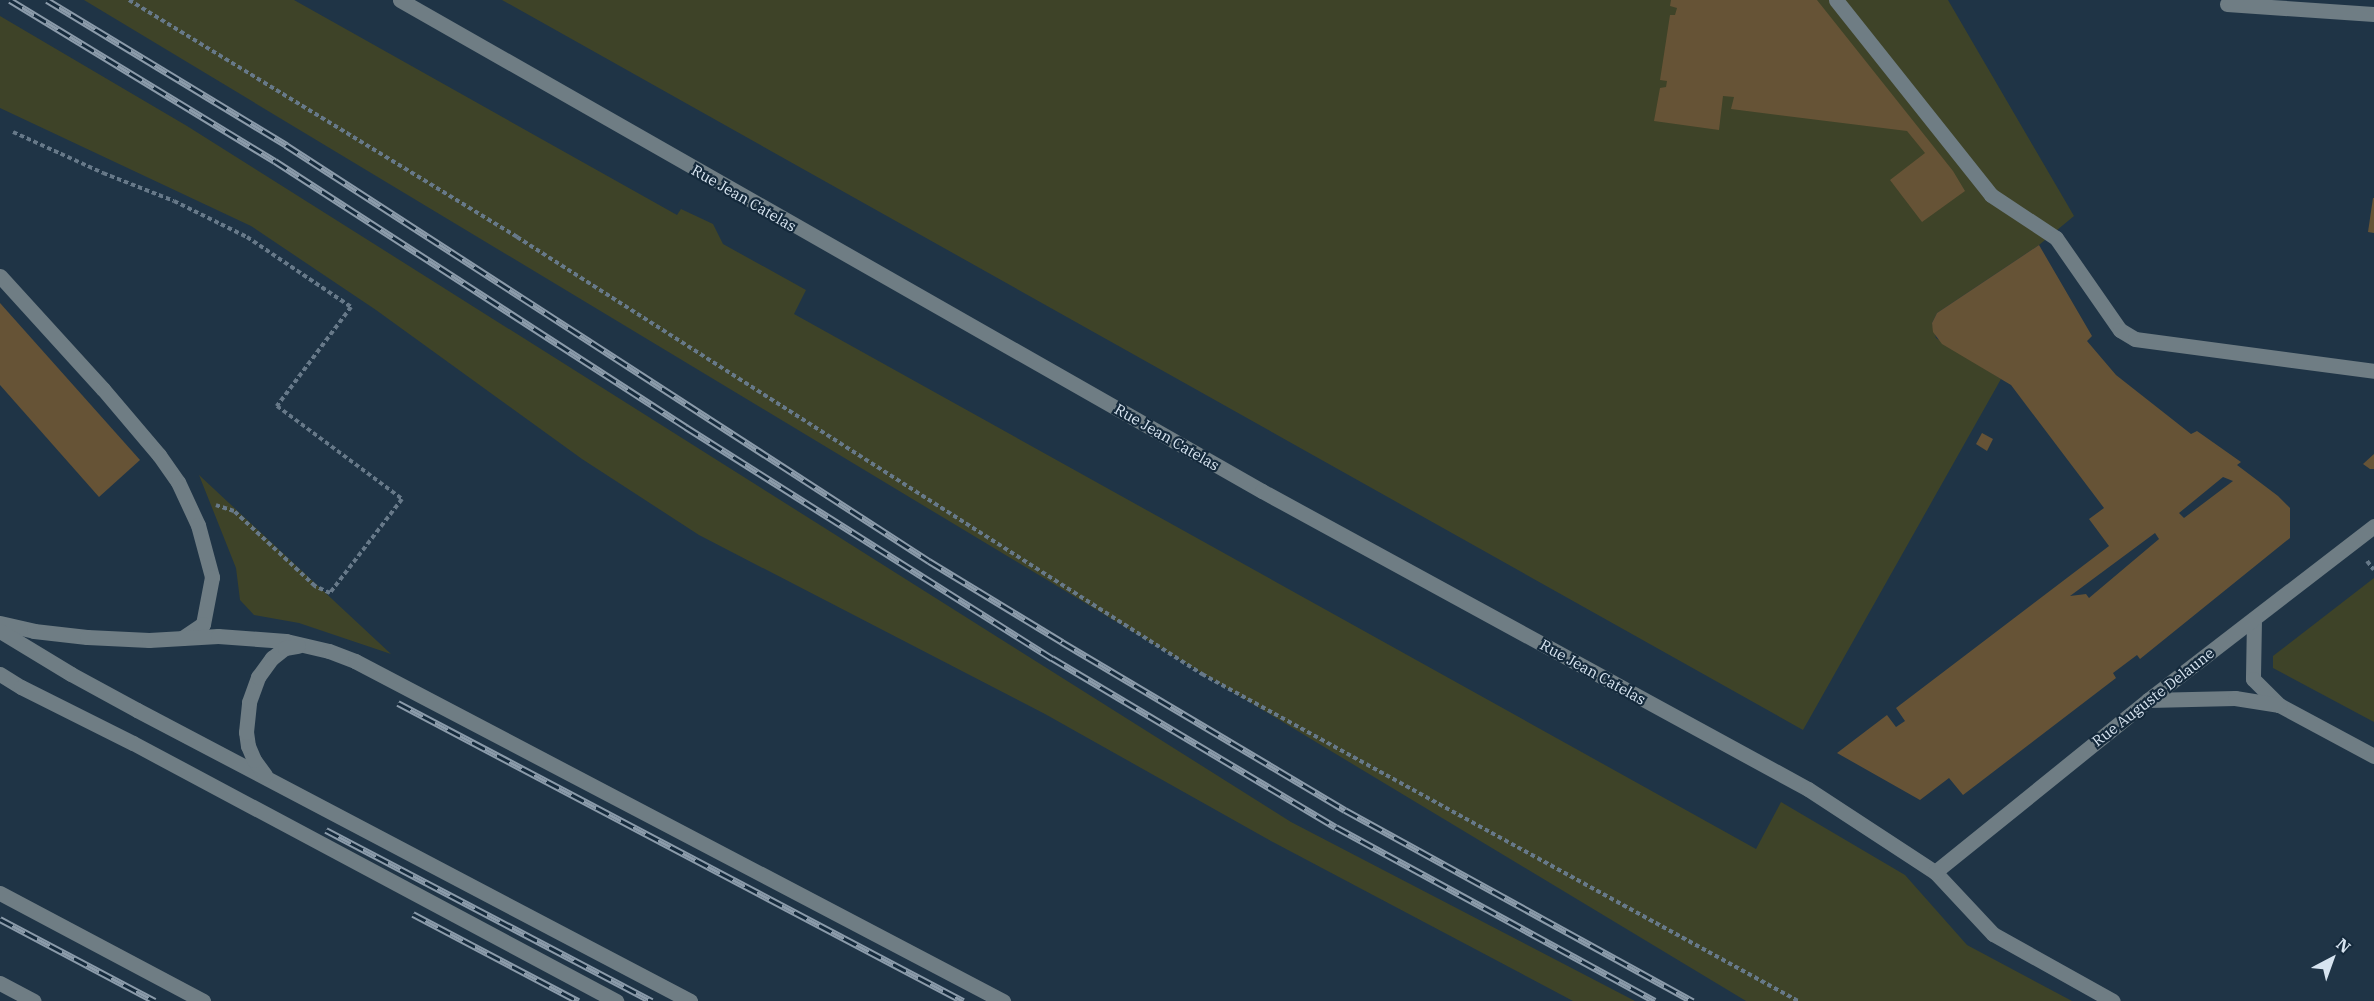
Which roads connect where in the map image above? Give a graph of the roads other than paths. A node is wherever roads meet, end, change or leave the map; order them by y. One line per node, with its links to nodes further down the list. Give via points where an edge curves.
1 (400, 0): 18 (street, Rue Jean Catelas, via 1262,491 1809,789)
2 (1836, 0): 6 (street, via 1991,195 2056,238 2120,330 2135,339)
3 (2227, 4): 4 (street)
4 (2374, 15)
5 (0, 276): 11 (street, via 103,388 178,482 210,560 212,577 203,624)
6 (2374, 372)
7 (2374, 526): 8 (street, Rue Auguste Delaune)
8 (2254, 619): 14 (street, Rue Auguste Delaune); 15 (street, via 2253,679)
9 (0, 623): 11 (street, via 87,637)
10 (0, 631): 17 (street, via 71,674)
11 (182, 638): 12 (street, via 218,636)
12 (307, 645): 17 (street, via 285,648 272,658 258,678 249,702 248,746 262,772); 25 (street, via 355,661)
13 (0, 674): 23 (street)
14 (2148, 699): 15 (street, via 2235,698); 18 (street, Rue Auguste Delaune)
15 (2278, 705): 16 (street)
16 (2374, 756)
17 (275, 784): 24 (street)
18 (1935, 872): 26 (street, Rue Jean Catelas, via 1993,934)
19 (0, 893): 22 (street)
20 (0, 983): 21 (street)
21 (34, 1001)
22 (203, 1001)
23 (616, 1001)
24 (690, 1001)
25 (1003, 1001)
26 (2113, 1001)

